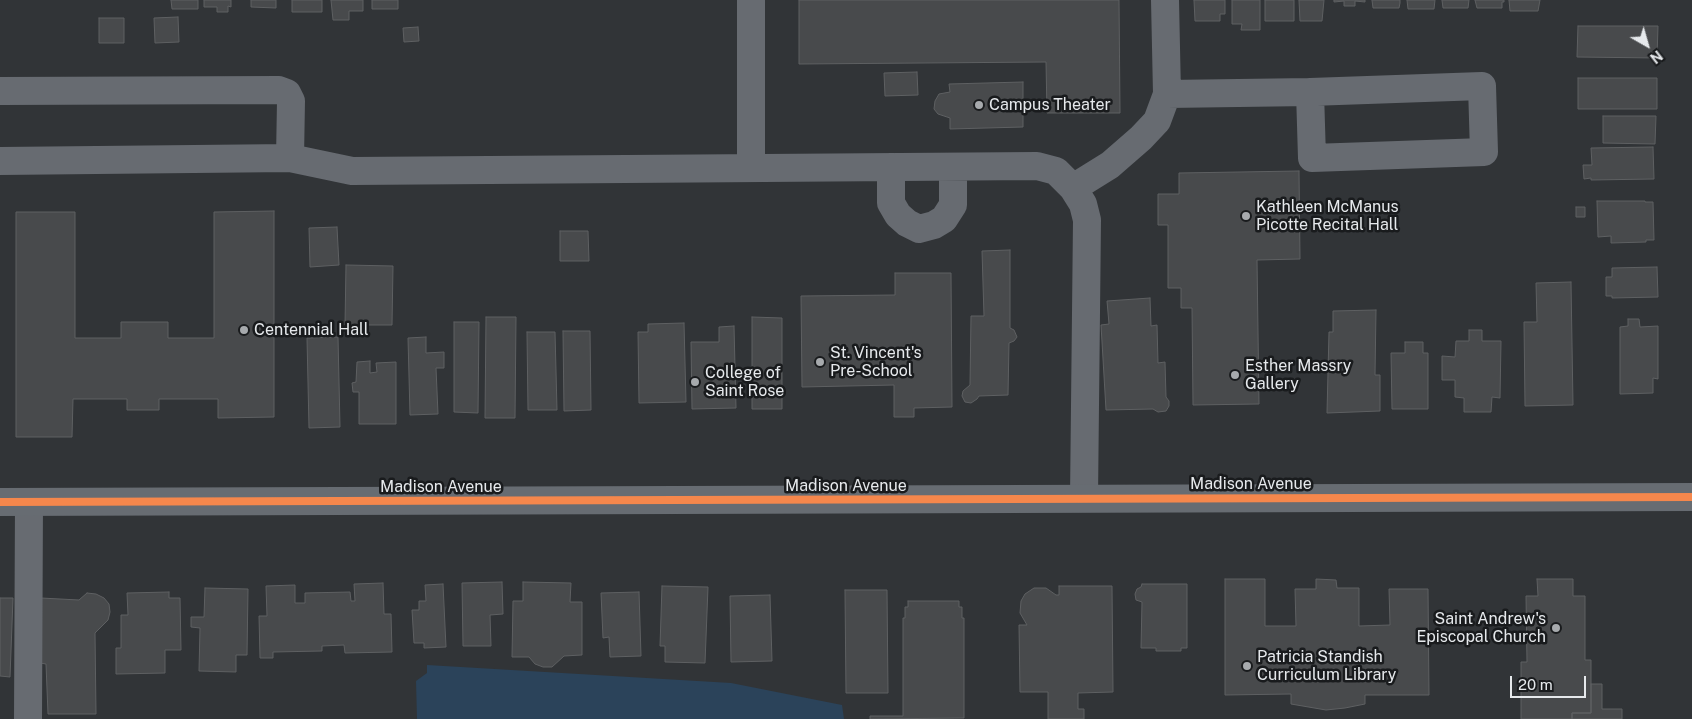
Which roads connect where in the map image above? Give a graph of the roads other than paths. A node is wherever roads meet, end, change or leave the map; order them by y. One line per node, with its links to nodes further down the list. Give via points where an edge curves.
1 (751, 0): 10 (lane)
2 (1165, 0): 5 (lane)
3 (0, 91): 6 (lane, via 282,90 291,99)
4 (1310, 92): 4 (lane, via 1312,158 1484,152 1482,86); 5 (lane)
5 (1167, 94): 11 (lane, via 1156,121 1141,138 1110,165)
6 (290, 158): 7 (lane); 10 (lane, via 352,171)
7 (0, 161)
8 (891, 167): 9 (lane); 9 (lane, via 891,203 898,215 919,228 944,219 953,205); 10 (lane)
9 (954, 167): 11 (lane, via 1037,166 1056,171)
10 (751, 168)
11 (1073, 188): 13 (lane, via 1084,204 1088,220)
12 (1692, 497): 13 (main road, Madison Avenue)
13 (1084, 498): 15 (main road, Madison Avenue)
14 (0, 502): 15 (main road, Madison Avenue)
15 (29, 502): 16 (lane)
16 (28, 719)

